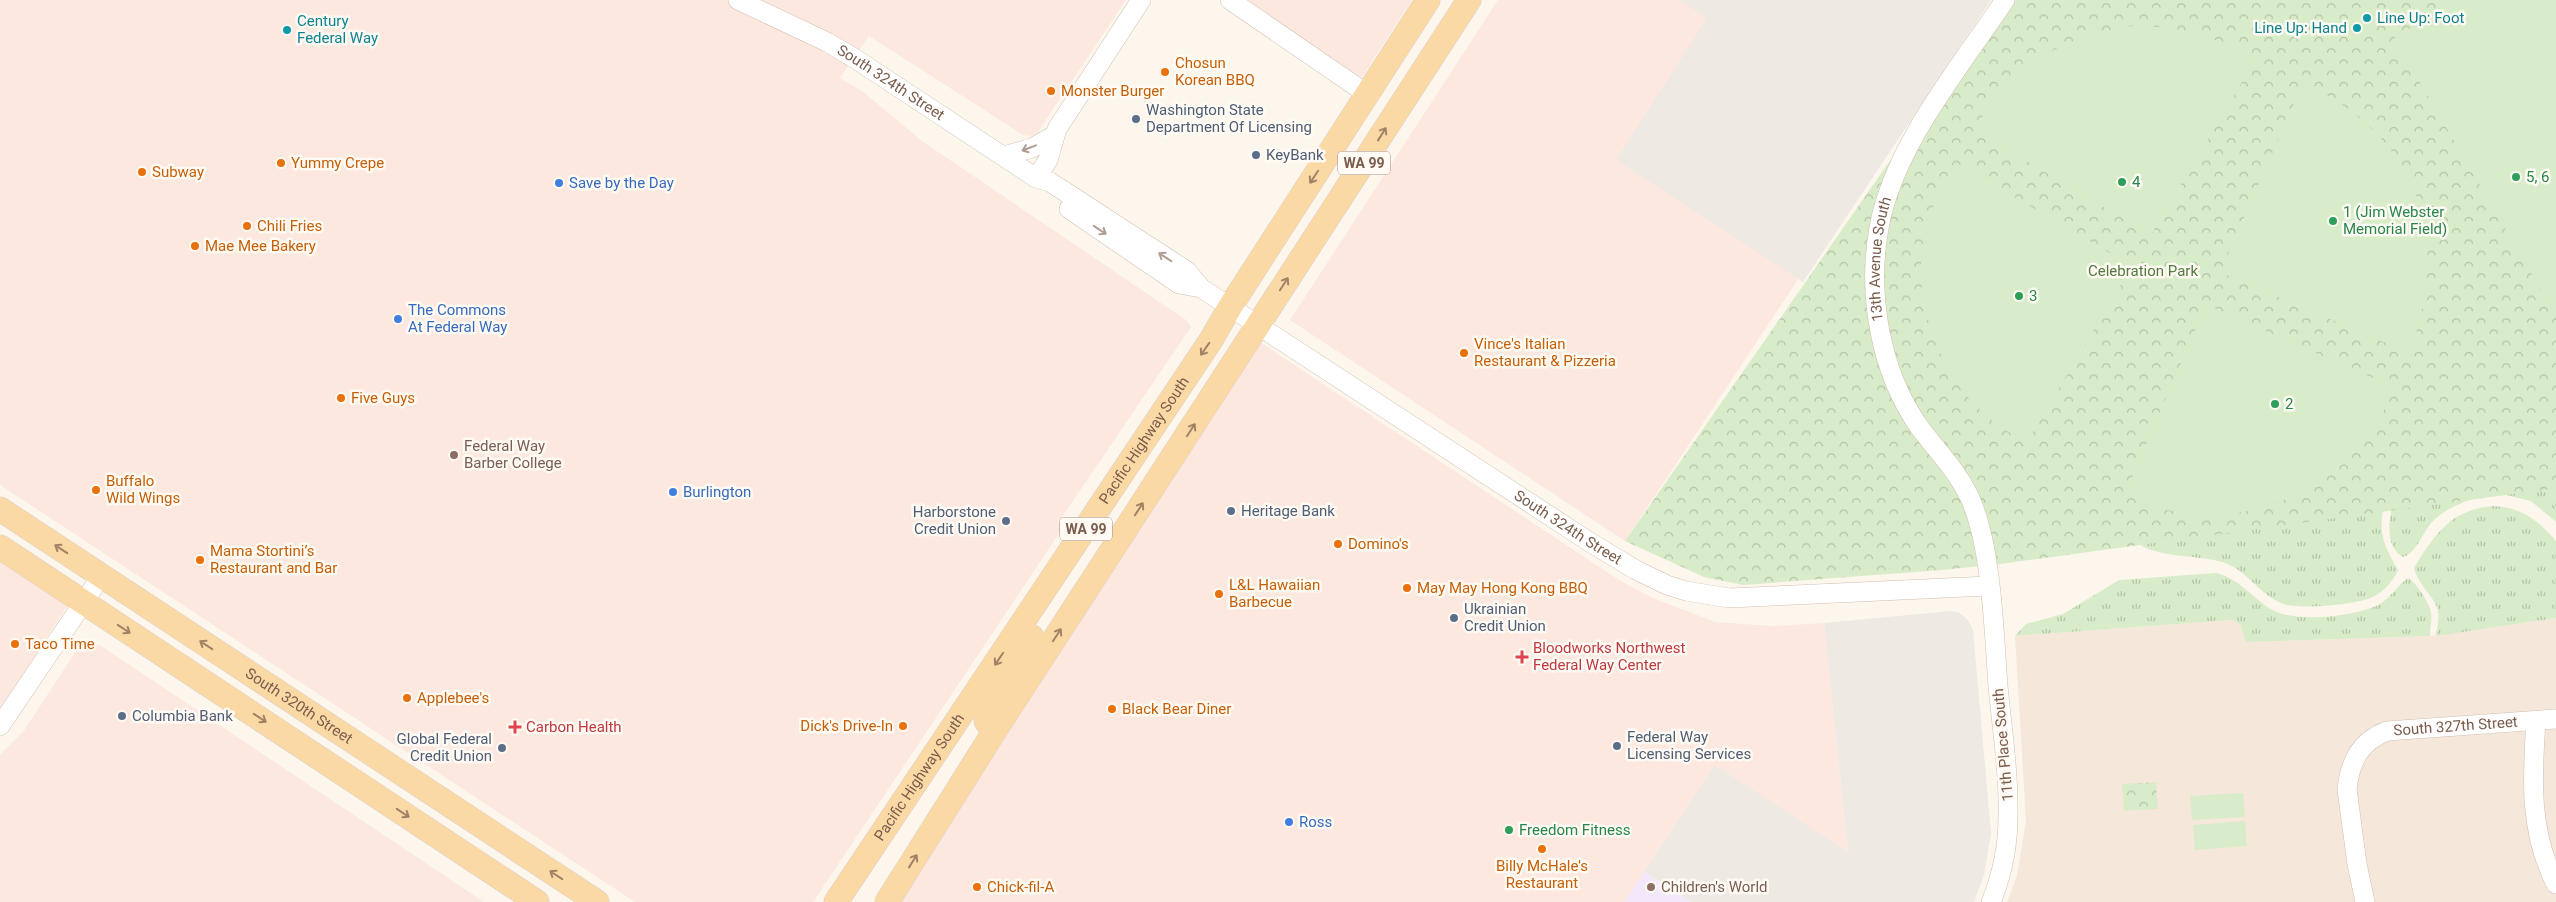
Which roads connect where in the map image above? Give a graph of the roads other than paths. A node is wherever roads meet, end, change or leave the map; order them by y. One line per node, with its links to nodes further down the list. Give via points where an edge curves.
1 (738, 0): 9 (street, South 324th Street, via 854,58)
2 (1141, 0): 8 (street)
3 (1230, 0): 7 (street)
4 (1428, 0): 7 (main road, Pacific Highway South / WA 99)
5 (1469, 0): 12 (main road, WA 99, one-way to 5)
6 (2005, 0): 17 (street, 13th Avenue South, via 1927,116 1896,172 1879,228 1874,282 1880,328 1894,377 1912,415 1972,501)
7 (1367, 94): 11 (main road, Pacific Highway South / WA 99, one-way to 11)
8 (1053, 136): 9 (street, one-way to 9, via 1032,148); 10 (street, via 1048,160)
9 (1004, 156): 10 (street, South 324th Street)
10 (1036, 178): 11 (street, South 324th Street, via 1045,193 1179,284 1201,288)
11 (1230, 307): 12 (street, South 324th Street); 14 (main road, Pacific Highway South / WA 99, one-way to 14)
12 (1258, 326): 17 (street, South 324th Street, via 1588,541 1636,570 1686,592 1729,598); 22 (main road, WA 99, one-way to 12)
13 (0, 509): 16 (main road, South 320th Street, one-way to 13)
14 (1082, 536): 22 (main road, via 1072,572 986,713 986,721); 28 (main road, Pacific Highway South / WA 99, one-way to 28)
15 (0, 547): 18 (main road)
16 (102, 576): 18 (street); 24 (main road, South 320th Street, one-way to 16)
17 (1988, 586): 30 (street, 11th Place South, via 2008,818 2003,862)
18 (84, 602): 21 (street); 23 (main road, one-way to 23)
19 (2556, 719): 20 (street, South 327th Street)
20 (2536, 721): 25 (street, via 2532,780 2534,814 2542,851); 31 (street, South 327th Street, via 2386,731 2368,740 2351,768 2347,789)
21 (0, 726)
22 (994, 732): 29 (main road, WA 99, one-way to 22)
23 (296, 742): 24 (main road, via 341,752 398,790 409,787); 26 (main road, one-way to 26)
24 (413, 780): 27 (main road, South 320th Street, one-way to 24)
25 (2556, 884)
26 (538, 902)
27 (597, 902)
28 (836, 902)
29 (887, 902)
30 (1991, 902)
31 (2365, 902)

